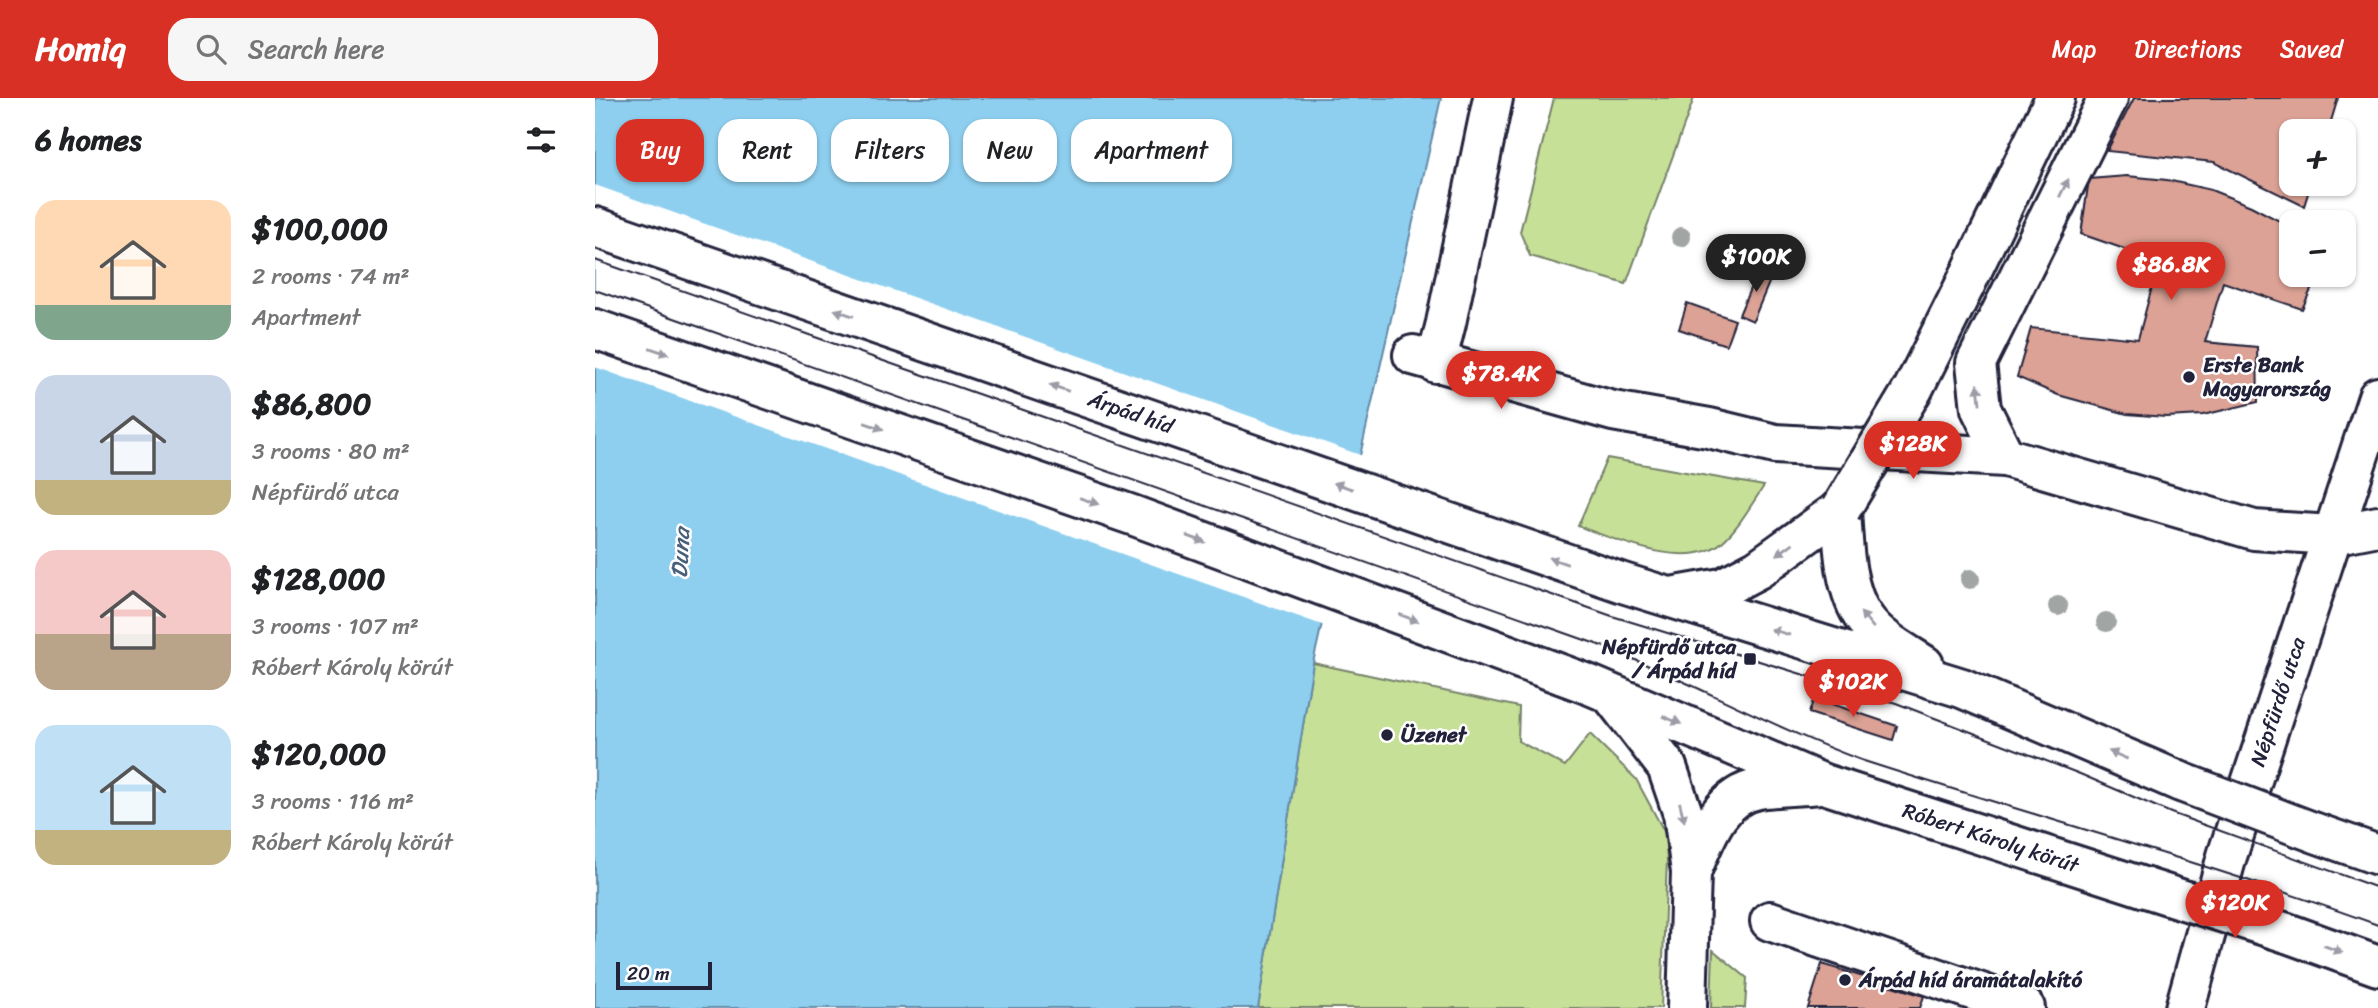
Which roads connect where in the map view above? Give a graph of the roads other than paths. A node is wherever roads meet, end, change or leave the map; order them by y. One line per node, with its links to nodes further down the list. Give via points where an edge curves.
1 (1493, 98): 7 (main road, via 1447,323 1425,359 1612,411 1775,443)
2 (2055, 98): 8 (main road, bridge, via 1913,389)
3 (2108, 98): 7 (main road, one-way to 3, via 1981,410 1976,363)
4 (595, 226): 11 (main road, Árpád híd, one-way to 4)
5 (595, 329): 13 (main road, one-way to 13, via 1132,515)
6 (2378, 397): 10 (main road, Népfürdő utca)
7 (2005, 457): 10 (main road, via 2254,530)
8 (1841, 509): 11 (main road, one-way to 11, via 1758,569 1722,588); 12 (main road, one-way to 8, via 1895,647 1866,621 1856,606 1844,555)
9 (2378, 526): 10 (main road)
10 (2332, 535): 21 (main road, Népfürdő utca, via 2227,856)
11 (1668, 598): 12 (main road, one-way to 11)
12 (1962, 688): 15 (main road, one-way to 12, bridge, via 2181,782)
13 (1600, 689): 14 (main road, Róbert Károly körút, one-way to 14); 16 (main road, one-way to 16, via 1667,767 1683,814)
14 (1824, 784): 16 (main road, via 1755,790 1729,802 1709,830); 18 (main road, Róbert Károly körút, one-way to 18, bridge)
15 (2378, 855)
16 (1691, 872): 19 (main road)
17 (1770, 921): 20 (main road)
18 (2378, 966)
19 (1687, 1008)
20 (2025, 1008)
21 (2185, 1008)

